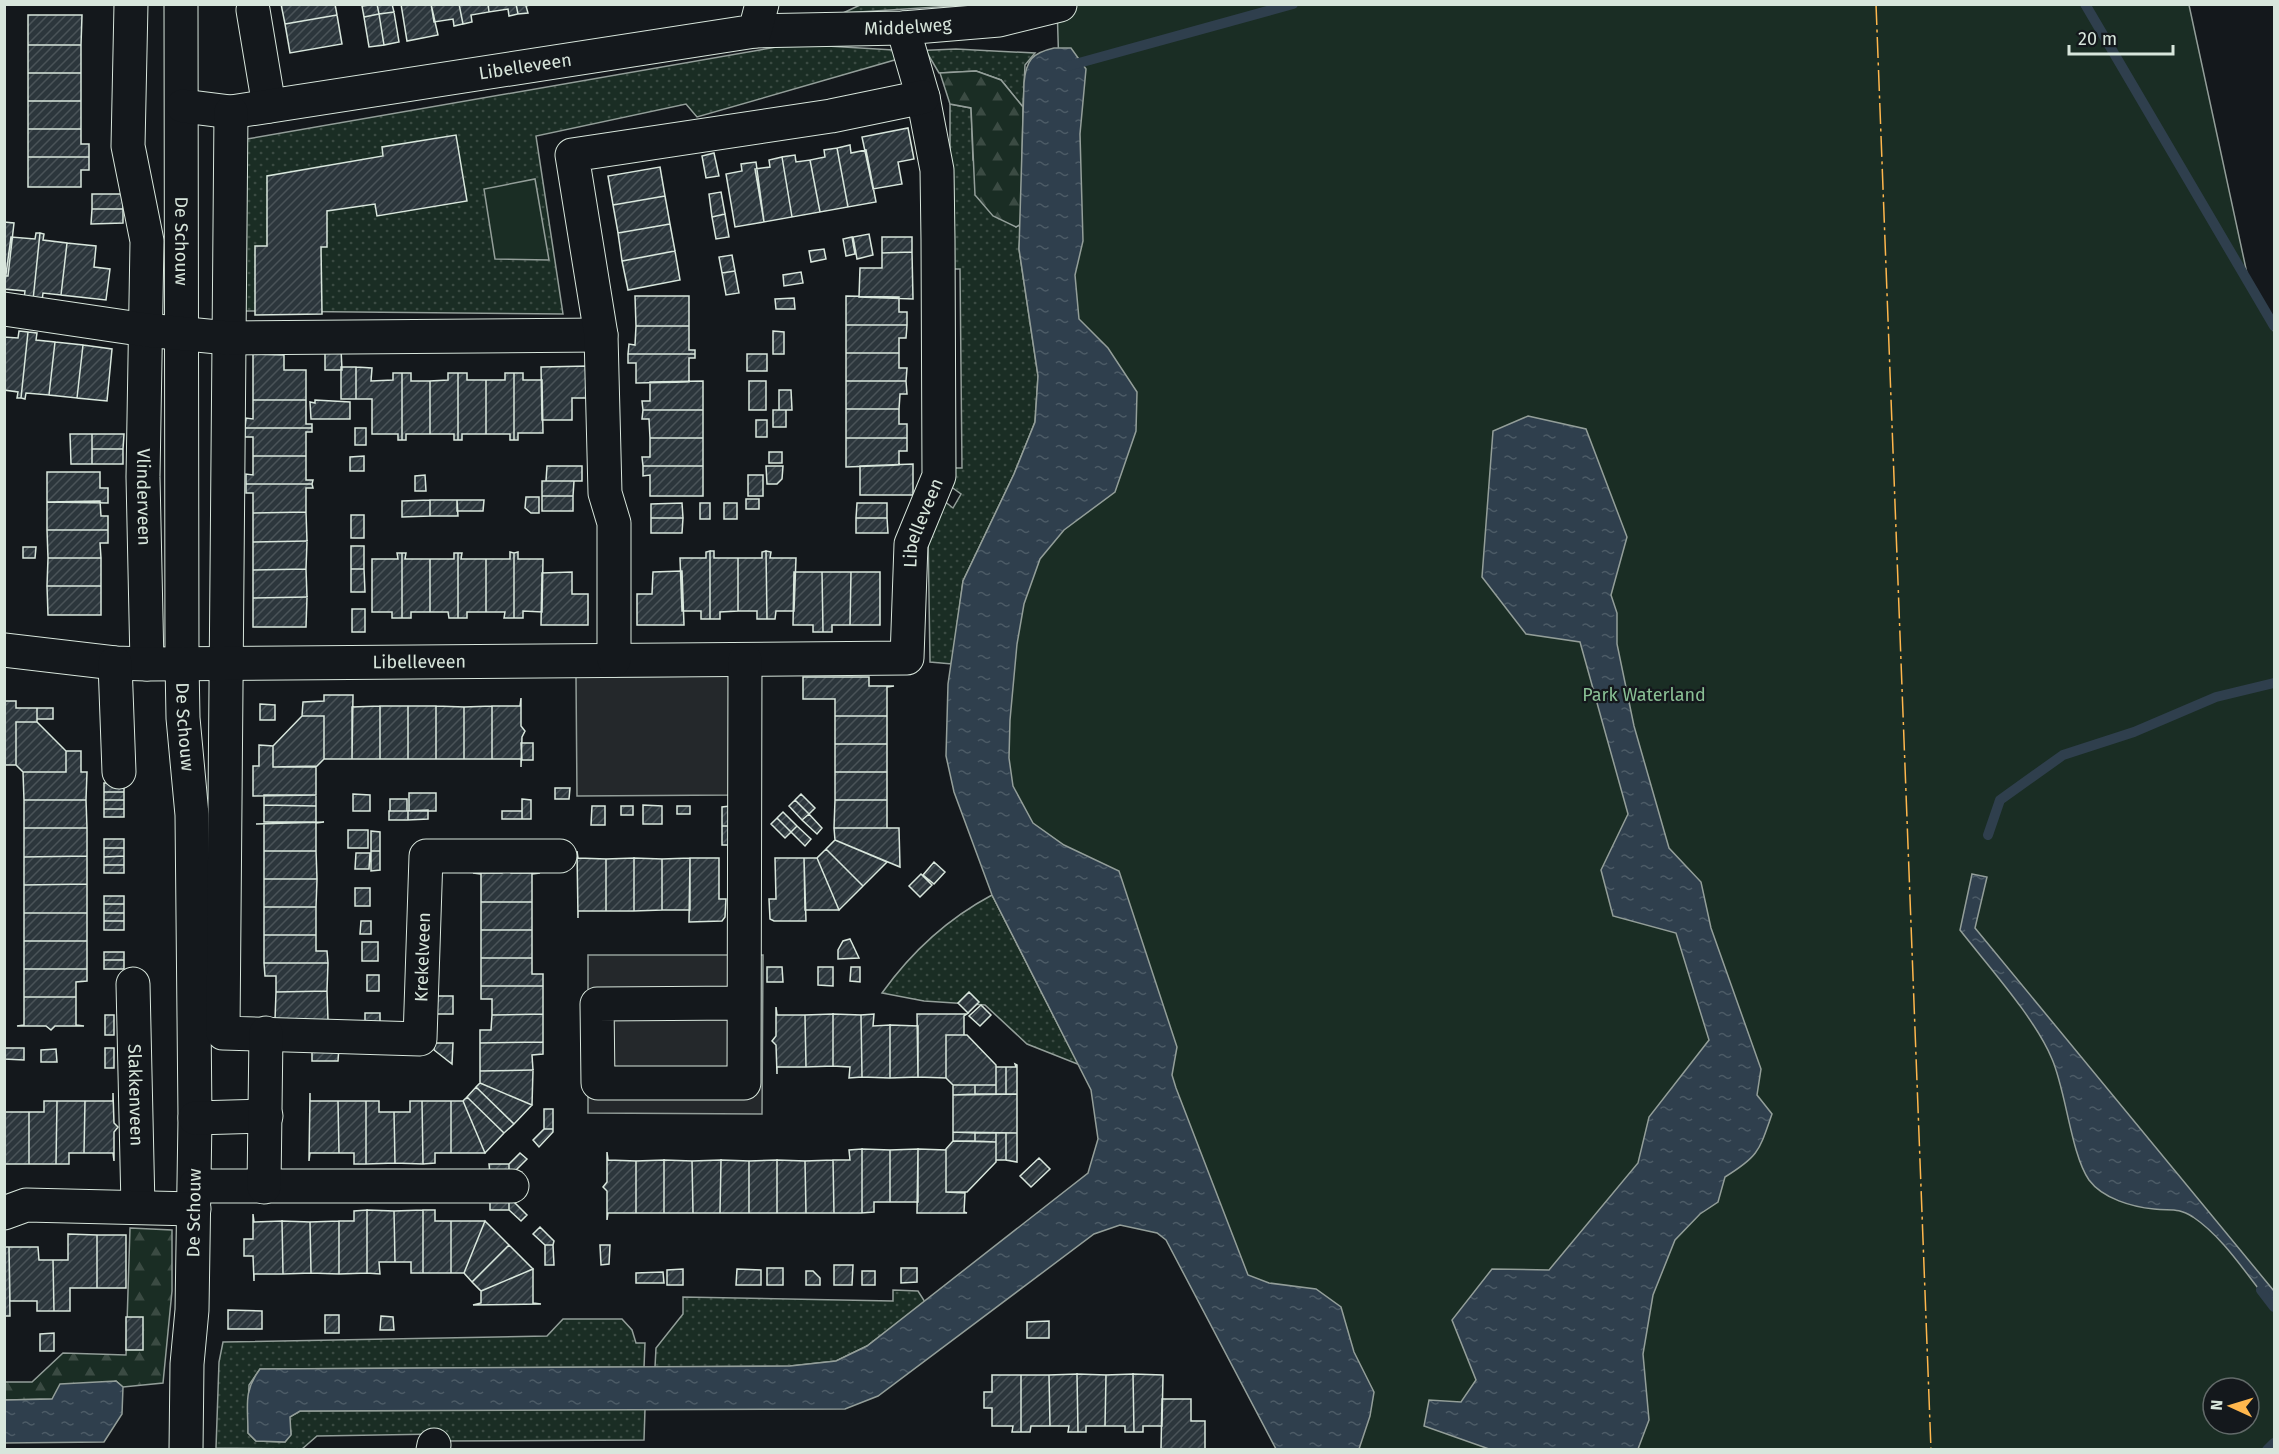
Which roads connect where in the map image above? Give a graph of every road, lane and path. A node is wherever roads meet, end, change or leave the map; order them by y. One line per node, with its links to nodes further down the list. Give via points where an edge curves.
1 (130, 4): 12 (street, Vlinderveen, via 128,147 147,241)
2 (181, 4): 8 (street, De Schouw)
3 (1060, 5): 6 (street, Middelweg, via 999,20)
4 (253, 10): 9 (street)
5 (758, 18): 6 (street, Middelweg); 9 (street, Libelleveen)
6 (903, 28): 7 (street, Libelleveen)
7 (923, 97): 14 (street, via 831,116 572,154); 18 (street, Libelleveen, via 937,170 939,476 911,544 907,658)
8 (183, 106): 10 (street, Libelleveen); 13 (street, De Schouw)
9 (269, 106): 10 (street, Libelleveen)
10 (231, 112): 15 (street)
11 (4, 309): 12 (street)
12 (146, 330): 13 (street); 20 (street, Vlinderveen, via 143,477)
13 (184, 333): 15 (street); 21 (street, De Schouw)
14 (601, 335): 15 (street); 17 (street, via 605,493 614,523)
15 (228, 338): 22 (street)
16 (4, 651): 19 (street)
17 (614, 660): 18 (street, Libelleveen); 22 (street, Libelleveen)
18 (745, 660): 26 (street)
19 (115, 663): 20 (street); 23 (street)
20 (147, 663): 21 (street)
21 (182, 663): 22 (street, Libelleveen); 29 (street, De Schouw, via 192,815)
22 (224, 663): 27 (street, Krekelveen, via 223,1033)
23 (119, 772)
24 (560, 856): 27 (street, Krekelveen, via 426,856 420,1039)
25 (133, 984): 33 (street, Slakkenveen)
26 (743, 1003): 26 (street, via 597,1004 598,1083 744,1083)
27 (266, 1033): 28 (street)
28 (266, 1116): 29 (street); 31 (street)
29 (195, 1118): 32 (street, De Schouw)
30 (512, 1186): 31 (street)
31 (264, 1187): 32 (street)
32 (194, 1198): 33 (street); 35 (street, De Schouw)
33 (138, 1207): 34 (street, via 26,1205)
34 (4, 1213)
35 (186, 1449)

